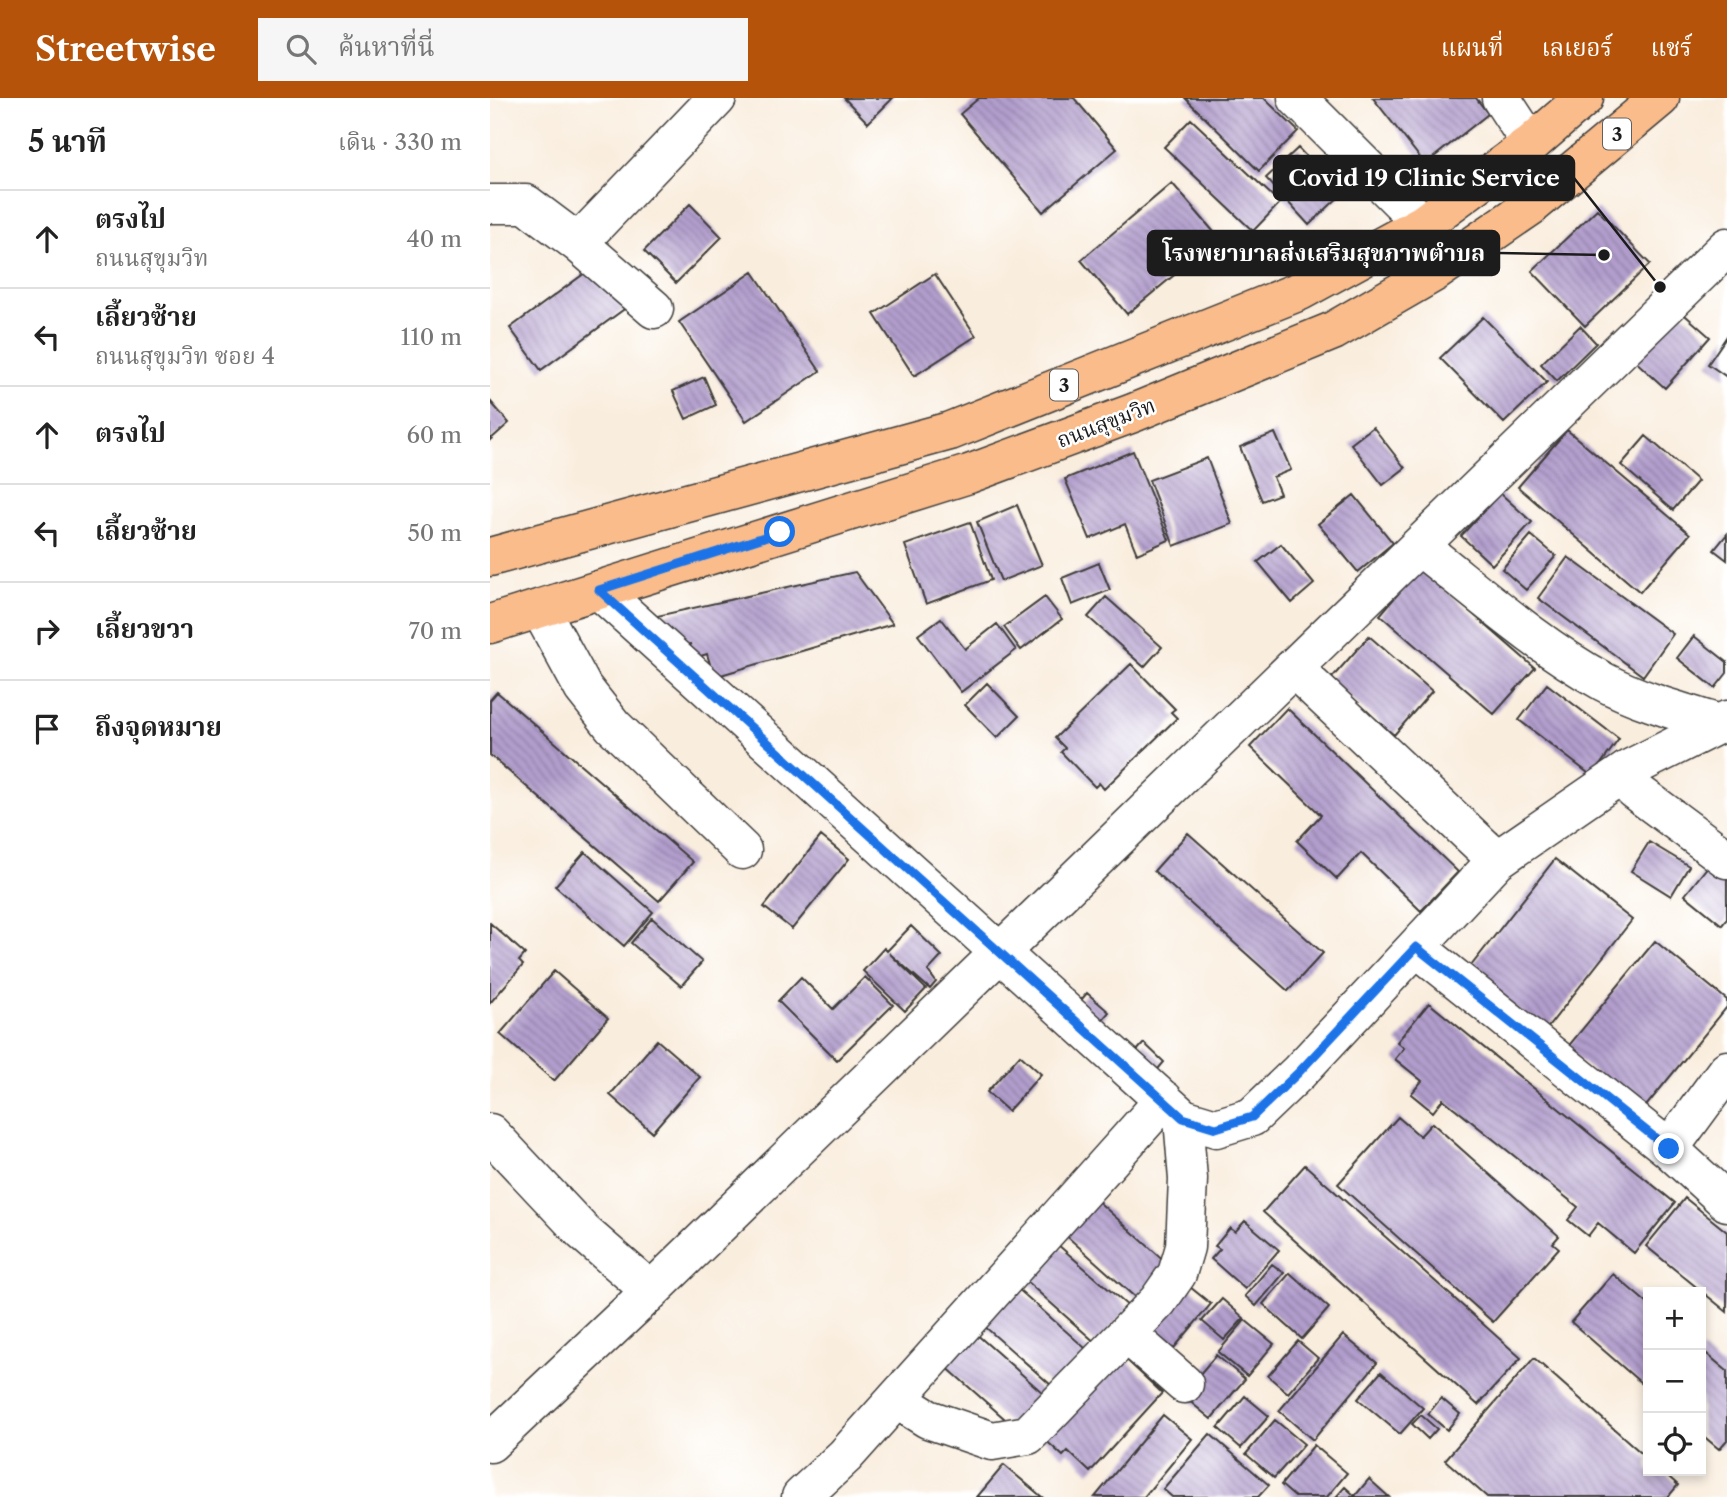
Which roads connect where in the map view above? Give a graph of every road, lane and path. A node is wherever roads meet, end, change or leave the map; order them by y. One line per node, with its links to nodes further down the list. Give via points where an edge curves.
1 (717, 98): 9 (street)
2 (1297, 98): 8 (street)
3 (1501, 98): 6 (street)
4 (1584, 98): 6 (main road, 3)
5 (1660, 98): 14 (main road, ถนนสุขุมวิท / 3, via 1531,206 1435,272 1333,331 969,474)
6 (1531, 144): 8 (main road, 3)
7 (490, 204): 9 (street, via 526,204)
8 (1423, 224): 13 (main road, 3, via 1300,290 950,430)
9 (578, 243): 11 (street)
10 (1727, 247): 12 (street)
11 (654, 309)
12 (1419, 545): 17 (street); 18 (street, via 1537,640 1605,682 1668,708)
13 (490, 557)
14 (599, 590): 15 (main road, ถนนสุขุมวิท / 3); 24 (street)
15 (540, 609): 16 (main road, ถนนสุขุมวิท / 3); 20 (street, via 583,688 613,726)
16 (490, 624)
17 (1293, 668): 22 (street); 24 (street)
18 (1723, 722): 19 (street)
19 (1629, 769): 21 (street, via 1634,790); 22 (street)
20 (742, 850)
21 (1727, 859)
22 (1497, 860): 23 (street)
23 (1416, 947): 26 (street, via 1252,1117 1216,1128); 28 (street)
24 (999, 953): 26 (street); 30 (street)
25 (1727, 1070): 28 (street)
26 (1173, 1109): 31 (street, via 1188,1179 1185,1247 1177,1274); 33 (street)
27 (490, 1133): 30 (street, via 583,1231)
28 (1669, 1149): 29 (street)
29 (1727, 1202)
30 (651, 1291): 34 (street)
31 (1127, 1334): 32 (street); 33 (street, via 1028,1435 992,1441 928,1419)
32 (1184, 1384)
33 (896, 1399): 35 (street)
34 (490, 1442)
35 (802, 1497)

